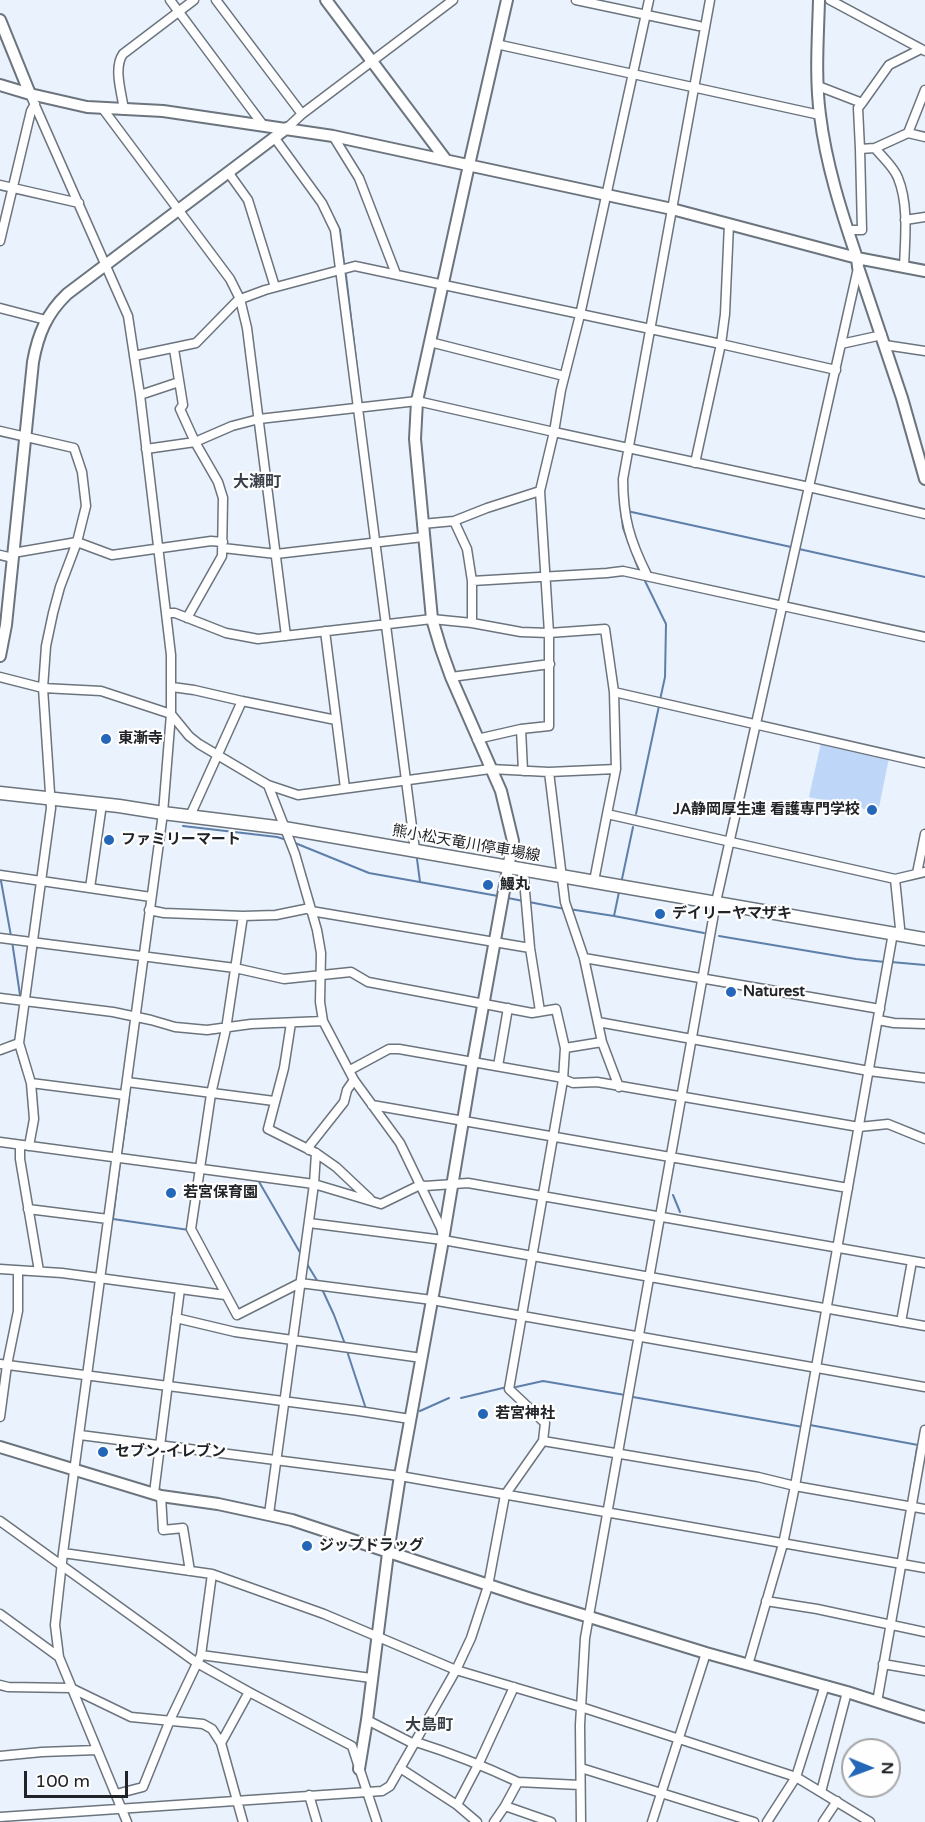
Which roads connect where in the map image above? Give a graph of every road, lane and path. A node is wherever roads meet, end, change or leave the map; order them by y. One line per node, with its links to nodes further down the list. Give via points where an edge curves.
1 (171, 0): 12 (street)
2 (194, 0): 12 (street)
3 (216, 0): 28 (street)
4 (326, 0): 18 (street)
5 (453, 0): 18 (street)
6 (507, 0): 16 (street)
7 (576, 0): 13 (street)
8 (649, 0): 13 (street)
9 (710, 0): 22 (street)
10 (819, 0): 21 (street)
11 (830, 0): 17 (street)
12 (179, 11): 27 (street, via 120,59); 30 (street)
13 (645, 15): 15 (street); 19 (street)
14 (0, 20): 24 (street)
15 (699, 26)
16 (496, 44): 19 (street); 39 (street)
17 (923, 50): 25 (street, via 889,65)
18 (373, 61): 28 (street); 38 (street)
19 (633, 74): 22 (street); 43 (street)
20 (0, 85): 24 (street)
21 (818, 86): 25 (street); 29 (street)
22 (694, 87): 29 (street); 46 (street)
23 (925, 90): 32 (street)
24 (33, 99): 26 (street); 42 (street); 44 (street)
25 (862, 103): 37 (street, via 858,108)
26 (103, 109): 27 (street); 45 (street)
27 (124, 110): 30 (street, via 163,111)
28 (302, 114): 31 (street)
29 (820, 115): 50 (street, via 830,173)
30 (262, 125): 31 (street)
31 (286, 128): 33 (street); 34 (street)
32 (909, 133): 35 (street); 36 (street)
33 (333, 136): 38 (street); 57 (street, via 359,178)
34 (274, 137): 40 (street); 55 (street, via 322,203 335,230)
35 (925, 137)
36 (875, 148): 37 (street); 48 (street, via 898,177)
37 (861, 149): 50 (street, via 862,230)
38 (446, 160): 39 (street)
39 (469, 165): 43 (street); 58 (street)
40 (228, 171): 45 (street); 59 (street, via 248,200)
41 (0, 184): 42 (street)
42 (12, 188): 44 (street); 51 (street)
43 (606, 195): 46 (street); 62 (street)
44 (79, 203): 53 (street)
45 (178, 209): 53 (street); 60 (street, via 230,279)
46 (672, 209): 49 (street); 64 (street)
47 (925, 217): 48 (street)
48 (905, 220): 54 (street)
49 (729, 224): 52 (street); 67 (street)
50 (848, 230): 52 (street)
51 (0, 241)
52 (858, 263): 54 (street); 65 (street); 68 (street)
53 (105, 264): 63 (street, via 67,294); 71 (street, via 128,316)
54 (904, 267): 56 (street)
55 (341, 270): 57 (street, via 355,266); 59 (street); 77 (street)
56 (925, 271)
57 (396, 274): 58 (street)
58 (442, 284): 62 (street); 66 (street)
59 (275, 287): 60 (street)
60 (240, 299): 69 (street, via 196,343); 78 (street, via 248,328)
61 (0, 308): 63 (street)
62 (580, 315): 64 (street); 73 (street)
63 (46, 320): 81 (street, via 36,347)
64 (650, 329): 67 (street); 84 (street)
65 (883, 340): 68 (street); 70 (street); 85 (street)
66 (430, 342): 73 (street); 76 (street)
67 (721, 344): 72 (street); 86 (street)
68 (841, 344): 72 (street)
69 (174, 349): 71 (street); 74 (street)
70 (925, 351)
71 (134, 356): 75 (street)
72 (836, 370): 88 (street)
73 (564, 376): 80 (street)
74 (179, 382): 75 (street); 82 (street, via 183,405 180,409)
75 (140, 395): 83 (street)
76 (417, 401): 77 (street); 80 (street); 92 (street, via 415,438)
77 (359, 408): 78 (street); 95 (street)
78 (258, 419): 82 (street); 98 (street)
79 (0, 431): 81 (street)
80 (554, 432): 84 (street); 89 (street)
81 (25, 437): 94 (street, via 76,450 86,506); 100 (street)
82 (195, 442): 83 (street); 96 (street, via 224,498)
83 (146, 448): 97 (street)
84 (629, 448): 86 (street); 101 (street, via 623,502 628,531)
85 (921, 454): 87 (street)
86 (695, 463): 88 (street)
87 (925, 479)
88 (809, 487): 90 (street); 104 (street)
89 (540, 491): 91 (street); 102 (street)
90 (925, 514)
91 (454, 521): 92 (street); 103 (street, via 467,549)
92 (422, 524): 93 (street)
93 (423, 537): 95 (street); 107 (street)
94 (77, 542): 97 (street, via 112,555); 100 (street); 119 (street, via 53,614)
95 (376, 543): 98 (street); 108 (street)
96 (223, 545): 97 (street, via 211,541); 98 (street); 106 (street, via 222,556)
97 (159, 549): 105 (street)
98 (276, 554): 112 (street)
99 (0, 555): 100 (street)
100 (13, 556): 114 (street)
101 (646, 575): 102 (street, via 623,571); 104 (street)
102 (546, 577): 103 (street); 111 (street)
103 (472, 581): 109 (street)
104 (783, 606): 113 (street); 124 (street)
105 (167, 613): 106 (street); 118 (street)
106 (187, 618): 112 (street, via 247,638)
107 (432, 619): 108 (street); 109 (street); 117 (street)
108 (387, 623): 110 (street); 133 (street)
109 (472, 623): 111 (street)
110 (325, 631): 112 (street); 123 (street)
111 (549, 633): 115 (street); 120 (street, via 605,629)
112 (286, 636)
113 (925, 637)
114 (0, 656)
115 (550, 664): 117 (street); 125 (street, via 549,726)
116 (0, 677): 119 (street)
117 (452, 677): 126 (street)
118 (172, 687): 121 (street); 122 (street)
119 (43, 688): 122 (street, via 101,691); 137 (street)
120 (614, 692): 124 (street); 130 (street)
121 (242, 701): 123 (street); 127 (street)
122 (171, 714): 127 (street, via 192,739); 139 (street)
123 (336, 720): 135 (street)
124 (756, 725): 128 (street); 144 (street)
125 (521, 729): 126 (street); 131 (street)
126 (477, 739): 129 (street)
127 (217, 754): 134 (street); 141 (street)
128 (925, 763)
129 (490, 769): 131 (street); 133 (street); 146 (street, via 501,791 513,841)
130 (616, 769): 132 (street); 140 (street)
131 (523, 771): 132 (street)
132 (549, 772): 150 (street)
133 (404, 780): 135 (street); 145 (street)
134 (268, 785): 135 (street, via 298,795); 142 (street)
135 (345, 788)
136 (0, 793): 137 (main road, 熊小松天竜川停車場線)
137 (51, 798): 138 (main road, 熊小松天竜川停車場線); 152 (street)
138 (102, 804): 139 (main road, 熊小松天竜川停車場線); 154 (street)
139 (163, 813): 141 (main road, 熊小松天竜川停車場線); 155 (street)
140 (607, 814): 144 (street); 153 (street)
141 (190, 816): 142 (main road, 熊小松天竜川停車場線)
142 (284, 828): 145 (main road, 熊小松天竜川停車場線); 158 (street)
143 (925, 834): 148 (street)
144 (730, 842): 151 (street); 156 (street)
145 (415, 850): 146 (main road, 熊小松天竜川停車場線)
146 (508, 866): 147 (main road, 熊小松天竜川停車場線); 164 (street)
147 (523, 869): 150 (main road, 熊小松天竜川停車場線); 165 (street)
148 (921, 873): 151 (street)
149 (0, 875): 152 (street)
150 (562, 875): 153 (main road, 熊小松天竜川停車場線); 167 (street, via 565,902)
151 (895, 879): 160 (street, via 900,928)
152 (40, 881): 154 (street); 163 (street)
153 (594, 881): 156 (main road, 熊小松天竜川停車場線)
154 (90, 888): 155 (street)
155 (151, 897): 157 (street)
156 (716, 902): 160 (main road, 熊小松天竜川停車場線); 170 (street)
157 (149, 910): 159 (street); 166 (street)
158 (311, 910): 159 (street); 164 (street); 169 (street)
159 (243, 916): 168 (street)
160 (895, 934): 162 (main road, 熊小松天竜川停車場線); 175 (street)
161 (0, 938): 163 (street)
162 (925, 939)
163 (32, 941): 166 (street); 172 (street)
164 (495, 943): 165 (street); 173 (street)
165 (530, 948): 176 (street)
166 (144, 956): 168 (street); 177 (street)
167 (584, 958): 170 (street); 180 (street)
168 (235, 968): 169 (street, via 284,979); 183 (street)
169 (321, 976): 173 (street, via 351,972 368,982); 179 (street)
170 (702, 978): 175 (street); 184 (street)
171 (0, 998): 172 (street)
172 (24, 1001): 177 (street); 186 (street)
173 (485, 1003): 174 (street); 189 (street)
174 (508, 1008): 176 (street); 190 (street)
175 (880, 1009): 178 (street)
176 (540, 1011): 187 (street, via 556,1009)
177 (136, 1016): 183 (street, via 175,1027); 196 (street)
178 (878, 1020): 182 (street); 192 (street)
179 (323, 1021): 181 (street); 191 (street)
180 (598, 1022): 184 (street); 185 (street)
181 (291, 1023): 183 (street); 202 (street)
182 (925, 1024)
183 (226, 1029): 199 (street)
184 (692, 1038): 192 (street); 201 (street)
185 (602, 1042): 187 (street); 198 (street)
186 (19, 1043): 188 (street); 197 (street)
187 (565, 1048): 195 (street)
188 (0, 1050)
189 (473, 1061): 190 (street); 191 (street, via 399,1048 389,1049); 204 (street)
190 (498, 1066): 195 (street)
191 (350, 1070): 194 (street)
192 (869, 1071): 193 (street); 205 (street)
193 (925, 1078)
194 (354, 1080): 203 (street); 210 (street, via 344,1102 310,1145)
195 (563, 1080): 198 (street); 206 (street)
196 (127, 1082): 199 (street); 200 (street)
197 (31, 1083): 200 (street); 209 (street, via 34,1119)
198 (619, 1087): 201 (street)
199 (211, 1094): 202 (street); 213 (street)
200 (125, 1095): 211 (street)
201 (681, 1098): 205 (street); 212 (street)
202 (274, 1101): 210 (street, via 268,1129)
203 (372, 1105): 204 (street); 216 (street, via 400,1143)
204 (463, 1121): 206 (street); 214 (street)
205 (859, 1127): 207 (street, via 888,1124); 217 (street)
206 (554, 1137): 212 (street); 218 (street)
207 (925, 1139)
208 (0, 1142): 209 (street)
209 (25, 1145): 211 (street); 220 (street, via 20,1159)
210 (313, 1152): 215 (street); 219 (street, via 336,1167)
211 (117, 1158): 213 (street); 222 (street)
212 (671, 1158): 217 (street); 221 (street)
213 (200, 1169): 215 (street); 236 (street, via 191,1229)
214 (453, 1183): 216 (street); 218 (street); 224 (street)
215 (314, 1184): 219 (street); 223 (street)
216 (420, 1185): 219 (street, via 381,1204); 224 (street)
217 (848, 1188): 225 (street)
218 (543, 1196): 221 (street); 226 (street)
219 (372, 1201)
220 (28, 1209): 222 (street); 231 (street)
221 (661, 1217): 225 (street); 232 (street)
222 (108, 1218): 233 (street)
223 (309, 1223): 224 (street); 234 (street)
224 (443, 1240): 226 (street); 237 (street)
225 (837, 1247): 227 (street); 238 (street)
226 (532, 1256): 232 (street); 240 (street)
227 (912, 1261): 228 (street); 242 (street)
228 (925, 1263)
229 (0, 1269): 230 (street)
230 (18, 1271): 231 (street); 248 (street, via 18,1311)
231 (39, 1271): 233 (street)
232 (649, 1278): 238 (street); 245 (street)
233 (100, 1279): 235 (street); 250 (street)
234 (300, 1283): 237 (street); 239 (street); 246 (street)
235 (180, 1289): 236 (street); 241 (street)
236 (225, 1295): 239 (street)
237 (432, 1300): 240 (street); 247 (street)
238 (827, 1309): 242 (street); 249 (street)
239 (237, 1315): 244 (street)
240 (521, 1315): 245 (street); 258 (street, via 509,1389 545,1423)
241 (176, 1318): 244 (street); 251 (street)
242 (901, 1322): 243 (street)
243 (925, 1326)
244 (235, 1332): 246 (street)
245 (638, 1336): 249 (street); 262 (street)
246 (292, 1340): 247 (street); 253 (street)
247 (422, 1358): 255 (street)
248 (4, 1365): 250 (street); 254 (street)
249 (817, 1368): 252 (street); 266 (street)
250 (88, 1376): 251 (street); 257 (street)
251 (168, 1386): 253 (street); 259 (street)
252 (925, 1387)
253 (284, 1401): 255 (street); 263 (street)
254 (0, 1417)
255 (410, 1419): 265 (street)
256 (925, 1430): 261 (street)
257 (80, 1435): 259 (street); 264 (street)
258 (543, 1441): 262 (street); 268 (street)
259 (160, 1445): 263 (street); 267 (street)
260 (0, 1447): 264 (street)
261 (923, 1448): 269 (street)
262 (618, 1454): 266 (street); 271 (street)
263 (276, 1461): 265 (street); 272 (street)
264 (75, 1470): 267 (street); 275 (street)
265 (400, 1476): 268 (street); 276 (street)
266 (795, 1486): 269 (street); 274 (street)
267 (157, 1494): 272 (street); 280 (street, via 163,1530 183,1528)
268 (505, 1495): 271 (street); 282 (street)
269 (912, 1507): 270 (street); 277 (street)
270 (925, 1509)
271 (608, 1512): 274 (street); 285 (street)
272 (269, 1514): 276 (street)
273 (0, 1521): 278 (street)
274 (783, 1544): 277 (street); 283 (street)
275 (63, 1553): 278 (street); 280 (street)
276 (387, 1553): 282 (street); 288 (street)
277 (902, 1564): 279 (street); 286 (street)
278 (62, 1565): 290 (street, via 55,1625); 291 (street)
279 (925, 1568)
280 (190, 1571): 281 (street)
281 (212, 1574): 288 (street); 291 (street)
282 (488, 1586): 285 (street); 294 (street)
283 (766, 1601): 286 (street); 293 (street)
284 (0, 1614): 290 (street)
285 (590, 1618): 289 (street); 304 (street)
286 (890, 1623): 287 (street); 292 (street)
287 (925, 1632)
288 (378, 1636): 294 (street); 296 (street)
289 (706, 1653): 293 (street); 308 (street)
290 (59, 1658): 300 (street)
291 (199, 1659): 296 (street); 301 (street); 307 (street)
292 (884, 1664): 295 (street); 303 (street)
293 (748, 1665): 298 (street)
294 (456, 1670): 299 (street); 309 (street)
295 (925, 1671)
296 (371, 1678): 306 (street)
297 (0, 1685): 300 (street)
298 (825, 1685): 302 (street); 317 (street)
299 (514, 1687): 304 (street); 313 (street)
300 (71, 1688): 307 (street, via 131,1717); 311 (street)
301 (249, 1692): 310 (street); 316 (street, via 352,1746)
302 (847, 1692): 303 (street); 321 (street)
303 (877, 1702): 305 (street)
304 (581, 1707): 308 (street); 315 (street)
305 (925, 1717)
306 (367, 1719): 309 (street); 316 (street)
307 (170, 1720): 310 (street, via 203,1724 212,1729); 323 (street, via 142,1787)
308 (679, 1740): 317 (street); 322 (street)
309 (416, 1742): 313 (street); 314 (street)
310 (221, 1743): 325 (street)
311 (97, 1750): 312 (street); 323 (street)
312 (0, 1756)
313 (479, 1763): 318 (street); 327 (street)
314 (399, 1768): 320 (street, via 390,1786 382,1791); 327 (street)
315 (581, 1768): 319 (street); 322 (street)
316 (359, 1769): 320 (street)
317 (796, 1777): 321 (street); 341 (street)
318 (518, 1782): 319 (street); 328 (street)
319 (580, 1785): 338 (street)
320 (366, 1791): 324 (street); 334 (street)
321 (821, 1792): 326 (street)
322 (662, 1793): 339 (street); 340 (street)
323 (116, 1794): 329 (street)
324 (309, 1795): 325 (street); 333 (street)
325 (237, 1800): 329 (street); 332 (street)
326 (837, 1802): 342 (street); 343 (street)
327 (457, 1805): 335 (street)
328 (505, 1806): 336 (street); 337 (street)
329 (121, 1809): 330 (street); 331 (street)
330 (0, 1817)
331 (127, 1822)
332 (243, 1822)
333 (317, 1822)
334 (377, 1822)
335 (477, 1822)
336 (494, 1822)
337 (552, 1822)
338 (581, 1822)
339 (652, 1822)
340 (754, 1822)
341 (768, 1822)
342 (823, 1822)
343 (870, 1822)

